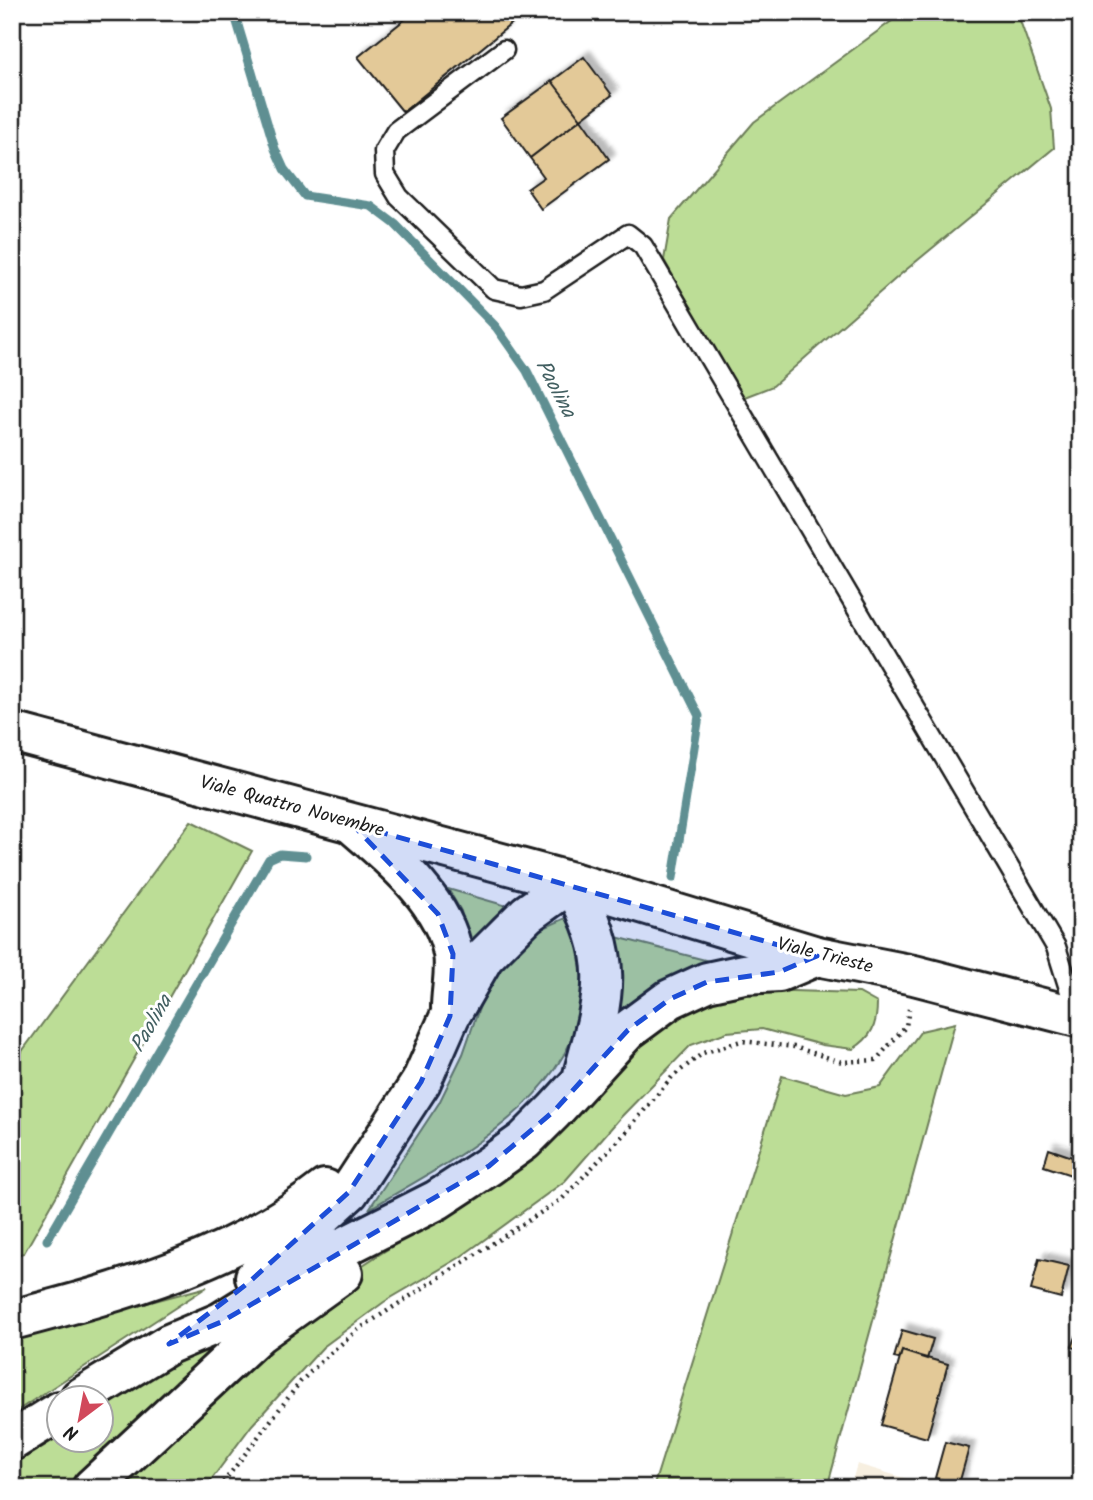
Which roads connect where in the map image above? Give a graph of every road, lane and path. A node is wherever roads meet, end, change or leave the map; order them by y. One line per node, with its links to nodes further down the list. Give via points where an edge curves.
1 (504, 50): 8 (lane, via 396,131 384,151 385,174 399,197 494,289 521,295 544,290 628,234 643,246 1056,947)
2 (12, 732): 3 (main road, Viale Quattro Novembre)
3 (352, 824): 4 (main road, Viale Quattro Novembre); 7 (main road, via 389,857 438,914 453,954)
4 (572, 882): 5 (main road, Viale Trieste); 7 (main road, via 527,914 484,957); 9 (main road, via 590,915 604,972 601,1009)
5 (817, 956): 6 (main road, Viale Trieste); 9 (main road, via 779,972 707,982 670,999 628,1030)
6 (914, 975): 8 (main road, Viale Trieste); 18 (path, via 906,1026 876,1060 842,1062 794,1047 741,1041 703,1053 672,1077 562,1199 359,1329 327,1356 301,1381)
7 (450, 1016): 10 (main road, via 421,1082)
8 (1079, 1018)
9 (583, 1077): 11 (main road, via 524,1141)
10 (379, 1146): 12 (main road, via 299,1209 241,1243 178,1272); 13 (main road, via 349,1192 305,1234)
11 (437, 1200): 13 (main road, via 328,1255 221,1322); 17 (main road, via 258,1334)
12 (12, 1320)
13 (169, 1344): 14 (main road)
14 (103, 1384)
15 (46, 1420): 16 (main road)
16 (12, 1441)
17 (92, 1488)
18 (219, 1488)

